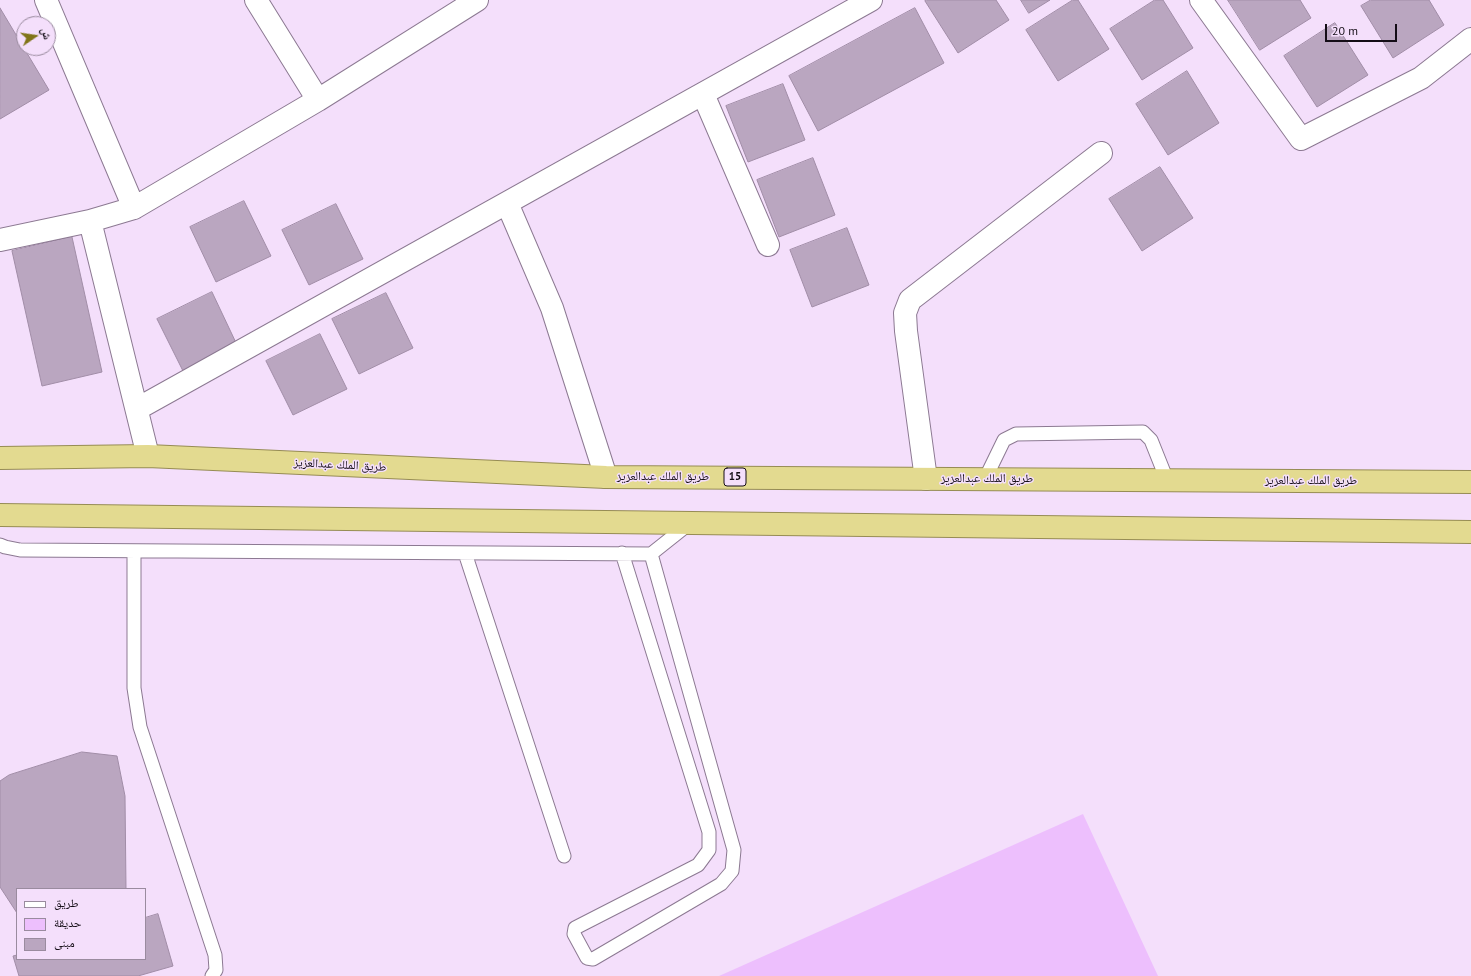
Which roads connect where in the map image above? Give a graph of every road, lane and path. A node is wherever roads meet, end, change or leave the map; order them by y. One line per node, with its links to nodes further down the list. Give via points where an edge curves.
1 (46, 0): 11 (street)
2 (256, 0): 8 (street)
3 (478, 0): 8 (street)
4 (871, 0): 7 (street)
5 (1201, 0): 6 (street, via 1301,139 1421,78)
6 (1471, 39)
7 (703, 94): 10 (street); 14 (street)
8 (318, 100): 11 (street)
9 (1101, 153): 19 (street, via 910,300 905,313 906,331)
10 (507, 203): 15 (street); 18 (street, via 552,308)
11 (134, 208): 12 (street)
12 (90, 221): 13 (street); 15 (street)
13 (0, 240)
14 (768, 244)
15 (138, 409): 16 (street)
16 (148, 456): 17 (highway, طريق الملك عبدالعزيز / 15); 18 (highway, طريق الملك عبدالعزيز / 15)
17 (0, 458)
18 (606, 477): 19 (highway, طريق الملك عبدالعزيز / 15)
19 (926, 479): 20 (highway, طريق الملك عبدالعزيز / 15)
20 (985, 479): 21 (highway, طريق الملك عبدالعزيز / 15); 21 (lane, via 1004,440 1016,434 1143,432 1151,440)
21 (1167, 480): 22 (highway, طريق الملك عبدالعزيز / 15)
22 (1471, 482)
23 (0, 515): 24 (highway)
24 (691, 522): 25 (highway); 30 (lane)
25 (1471, 532)
26 (0, 545): 27 (lane, via 20,550)
27 (134, 550): 28 (lane); 32 (lane, via 135,705 215,955 216,970)
28 (465, 553): 29 (lane); 31 (lane)
29 (622, 553): 30 (lane); 30 (lane, via 709,832 709,850 698,865 575,928 574,934 587,958 593,959 721,884 732,871 734,850)
30 (651, 554)
31 (564, 856)
32 (212, 976)

